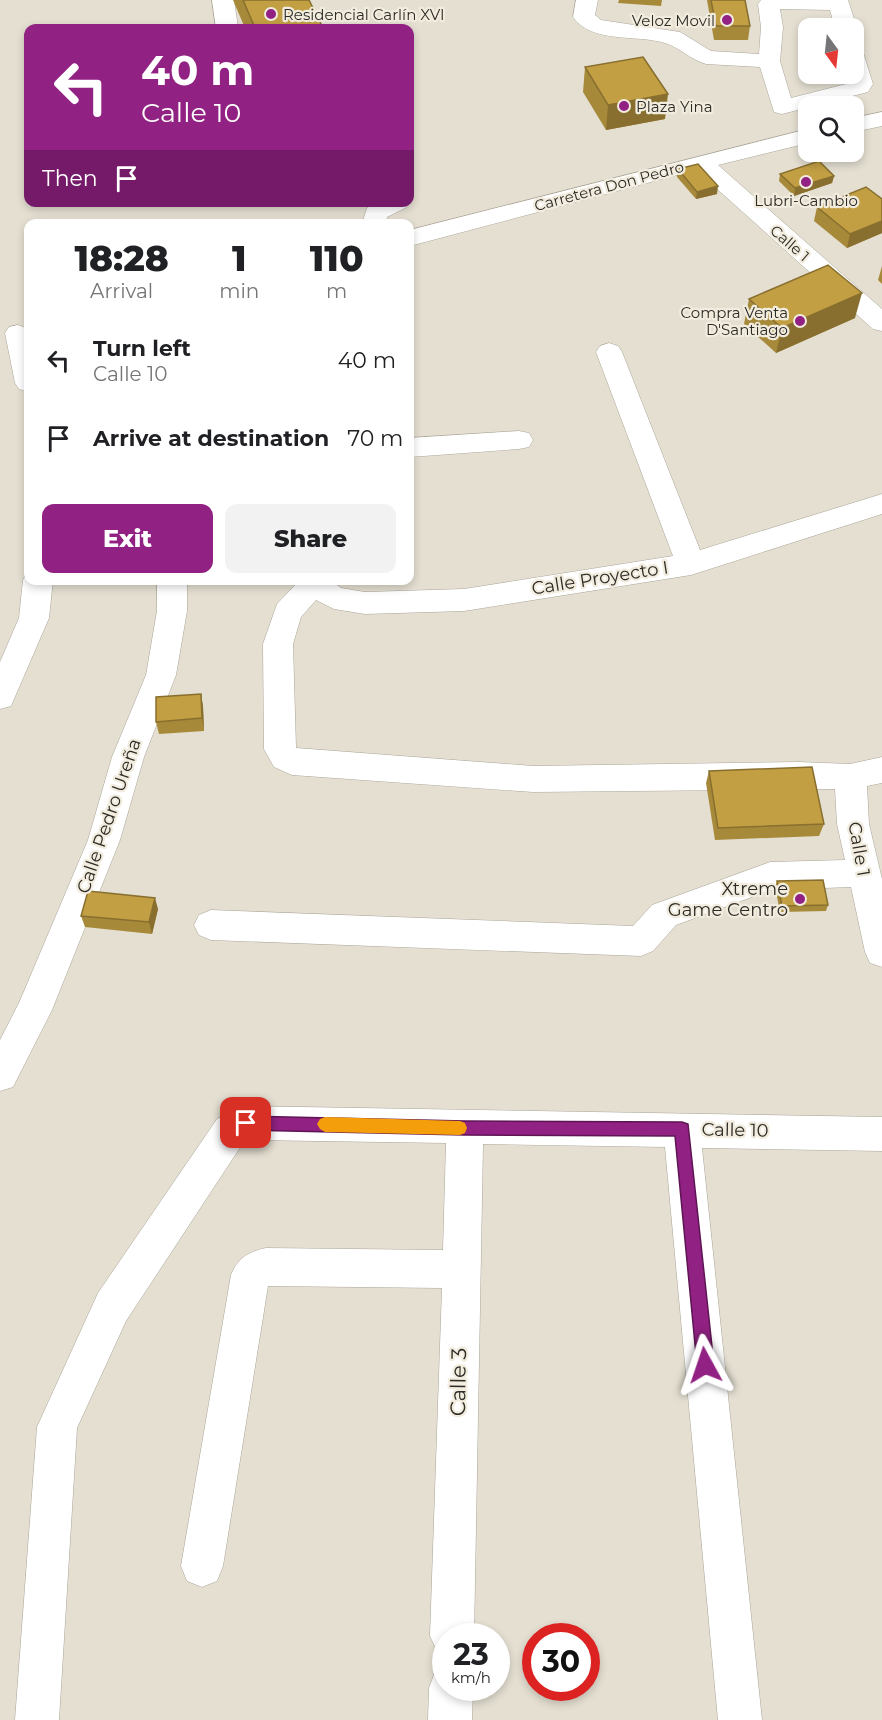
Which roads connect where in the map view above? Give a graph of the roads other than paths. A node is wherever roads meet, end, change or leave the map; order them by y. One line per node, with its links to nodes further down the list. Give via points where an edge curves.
1 (223, 0): 4 (street)
2 (587, 0): 5 (street, via 584,17 594,26 672,37 706,57)
3 (843, 18): 5 (street, via 840,5 830,1 782,0 769,4)
4 (226, 24)
5 (770, 61): 6 (street, via 782,107)
6 (862, 84)
7 (882, 119): 8 (street)
8 (864, 123)
9 (798, 138): 10 (street, Carretera Don Pedro)
10 (700, 162): 13 (street, Carretera Don Pedro); 14 (street, Calle 1)
11 (388, 207): 12 (street, via 375,213)
12 (374, 219)
13 (414, 237)
14 (882, 322)
15 (16, 334): 17 (street)
16 (609, 352): 21 (street)
17 (24, 367)
18 (519, 440): 19 (street)
19 (414, 448)
20 (882, 504): 21 (street, Calle Proyecto I)
21 (691, 564): 25 (street, Calle Proyecto I, via 464,600 365,603 334,598)
22 (37, 585): 26 (street, via 34,618)
23 (172, 585): 32 (street, Calle Pedro Ureña, via 172,611 161,675 128,757 104,840)
24 (311, 585): 28 (street, via 286,612 278,644 280,749 292,762 533,779)
25 (318, 585)
26 (0, 697)
27 (882, 770): 28 (street)
28 (850, 777): 29 (street, Calle 1, via 853,824)
29 (863, 873): 30 (street, via 770,876 664,915 641,941); 31 (street, Calle 1)
30 (211, 925)
31 (882, 952)
32 (34, 1010): 33 (street); 34 (street, Calle Pedro Ureña)
33 (0, 1022)
34 (0, 1075)
35 (465, 1128): 36 (street, Calle 10); 38 (street, Calle 3); 42 (street, Calle 10, via 246,1123 230,1131 112,1306 57,1427)
36 (682, 1129): 37 (street, Calle 10); 44 (street)
37 (882, 1134)
38 (461, 1269): 39 (street, via 266,1267 250,1275); 40 (street, Calle 3)
39 (202, 1566)
40 (452, 1623)
41 (451, 1701): 43 (street)
42 (37, 1720)
43 (450, 1720)
44 (740, 1720)

